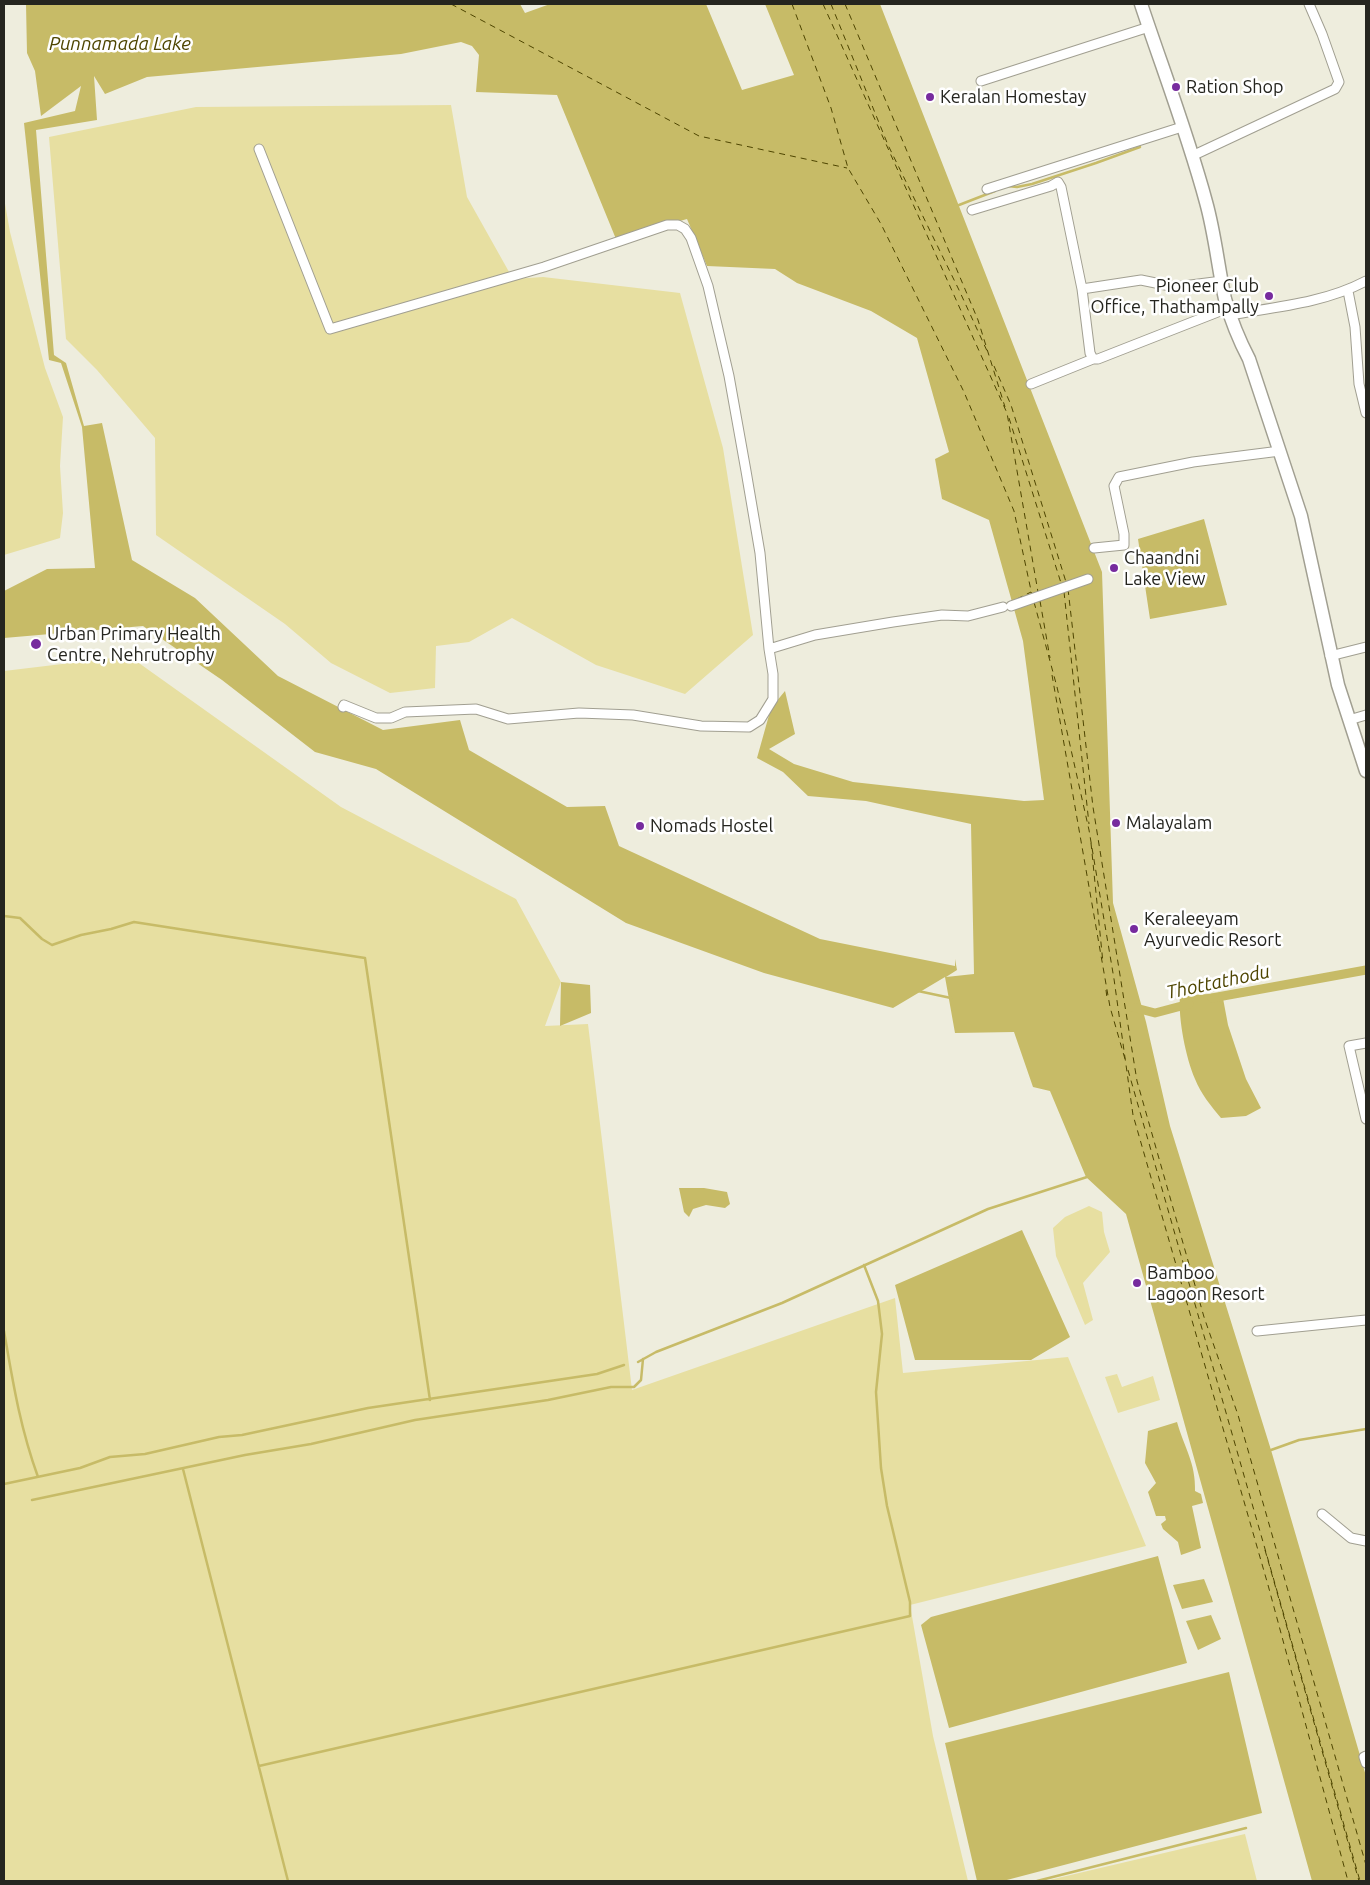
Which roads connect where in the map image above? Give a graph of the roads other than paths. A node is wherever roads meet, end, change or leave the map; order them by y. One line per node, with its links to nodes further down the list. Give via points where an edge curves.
1 (1141, 4): 3 (main road)
2 (1309, 4): 7 (street, via 1340,82 1335,90)
3 (1149, 27): 4 (street); 5 (main road)
4 (981, 81)
5 (1182, 127): 7 (main road); 8 (street)
6 (259, 150): 22 (street, via 330,329 544,267 667,225 685,229 708,286 729,376 760,554)
7 (1192, 156): 10 (main road, via 1213,228)
8 (988, 189)
9 (972, 210): 12 (street, via 1058,182)
10 (1222, 281): 12 (street, via 1176,287 1141,280); 14 (main road)
11 (1366, 281): 13 (street)
12 (1082, 289): 15 (street)
13 (1348, 290): 14 (street, via 1302,303); 17 (street, via 1356,326 1360,384)
14 (1229, 311): 15 (street); 18 (main road)
15 (1093, 359): 16 (street)
16 (1031, 384)
17 (1366, 412)
18 (1280, 451): 19 (street, via 1194,462 1119,477 1114,486 1124,545); 23 (main road, via 1303,525)
19 (1094, 548)
20 (1088, 579): 22 (street, via 968,616 942,615 893,622 815,635)
21 (1366, 647): 23 (street)
22 (769, 649): 24 (street, via 773,699 760,720 749,727 701,726 632,715 579,713 508,719 476,709 405,712 391,718 376,718)
23 (1330, 656): 26 (main road)
24 (343, 707)
25 (1366, 715): 26 (street)
26 (1349, 720): 27 (main road)
27 (1366, 771)
28 (1366, 1043): 29 (street, via 1349,1046)
29 (1366, 1119)
30 (1366, 1320): 31 (street)
31 (1257, 1331)
32 (1322, 1514): 33 (street, via 1351,1538)
33 (1366, 1540)
34 (1366, 1756): 35 (street)
35 (1366, 1763)

